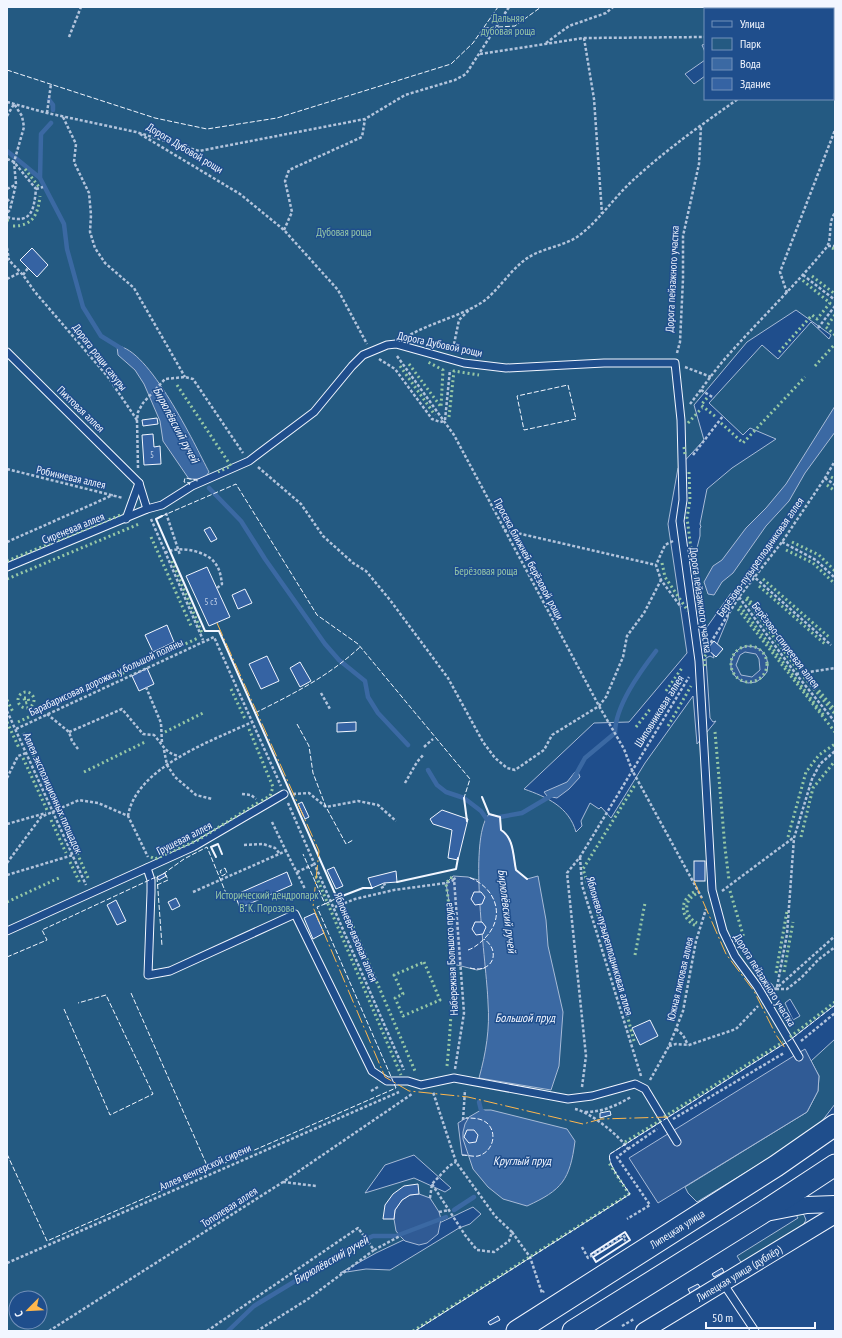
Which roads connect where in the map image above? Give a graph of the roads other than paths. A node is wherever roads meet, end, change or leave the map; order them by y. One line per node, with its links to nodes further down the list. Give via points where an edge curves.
1 (7, 352): 3 (lane, Пихтовая аллея)
2 (675, 363): 4 (lane, Дорога Дубовой рощи, via 604,363 506,368 451,360 396,344 387,345 363,355 314,412 249,461 192,486); 11 (lane, Дорога пейзажного участка, via 681,420 681,538 699,662 712,890 722,928 735,956 765,998)
3 (139, 482): 5 (lane); 6 (lane)
4 (162, 506): 5 (lane, Сиреневая аллея)
5 (146, 509): 6 (lane, Сиреневая аллея)
6 (126, 519): 7 (lane, Сиреневая аллея)
7 (7, 567)
8 (284, 794): 9 (lane, Грушевая аллея, via 193,847)
9 (149, 867): 10 (lane, Грушевая аллея); 14 (lane, via 151,892 148,975 170,971 295,914 372,1071 386,1081 421,1085 454,1078 568,1099 635,1084 645,1089)
10 (7, 931)
11 (799, 1057)
12 (835, 1115): 15 (street)
13 (835, 1126): 15 (main road, Липецкая улица)
14 (677, 1142)
15 (814, 1142): 21 (main road, Липецкая улица)
16 (835, 1165): 18 (main road)
17 (835, 1204): 18 (street, via 807,1205)
18 (762, 1213): 22 (main road)
19 (835, 1216): 20 (street, Липецкая улица (дублёр))
20 (723, 1282): 23 (street, Липецкая улица (дублёр)); 24 (lane)
21 (517, 1331)
22 (573, 1331)
23 (644, 1331)
24 (755, 1331)

